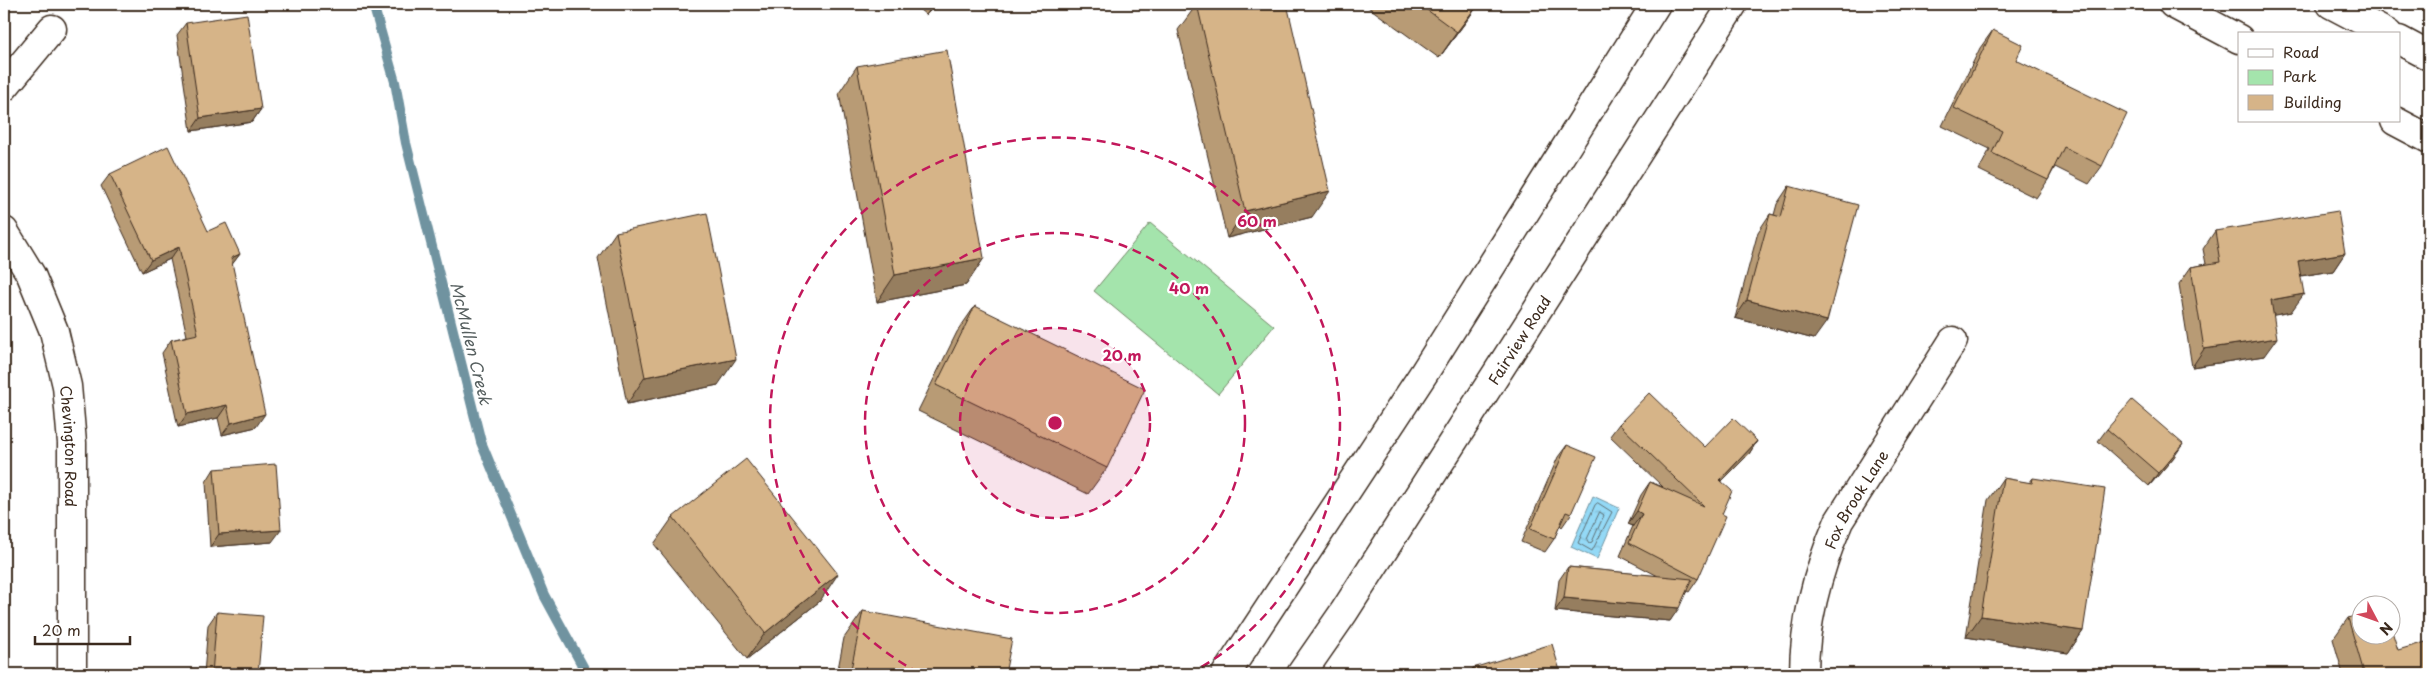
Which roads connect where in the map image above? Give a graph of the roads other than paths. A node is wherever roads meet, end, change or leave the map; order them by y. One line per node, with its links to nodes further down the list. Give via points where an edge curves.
1 (1656, 4): 16 (main road, via 1424,374)
2 (1733, 4): 17 (main road, Fairview Road, via 1344,612)
3 (2173, 4): 7 (main road)
4 (2332, 4): 6 (main road)
5 (52, 29): 10 (main road)
6 (2384, 32)
7 (2238, 38)
8 (2400, 41): 9 (main road)
9 (2429, 56)
10 (4, 87)
11 (2397, 122): 12 (main road)
12 (2429, 140)
13 (4, 231): 15 (main road, Chevington Road, via 31,275 41,299 54,331 67,386 72,443)
14 (1953, 341): 18 (main road, Fox Brook Lane, via 1840,521 1826,550 1810,605)
15 (72, 674)
16 (1226, 674)
17 (1301, 674)
18 (1804, 674)

